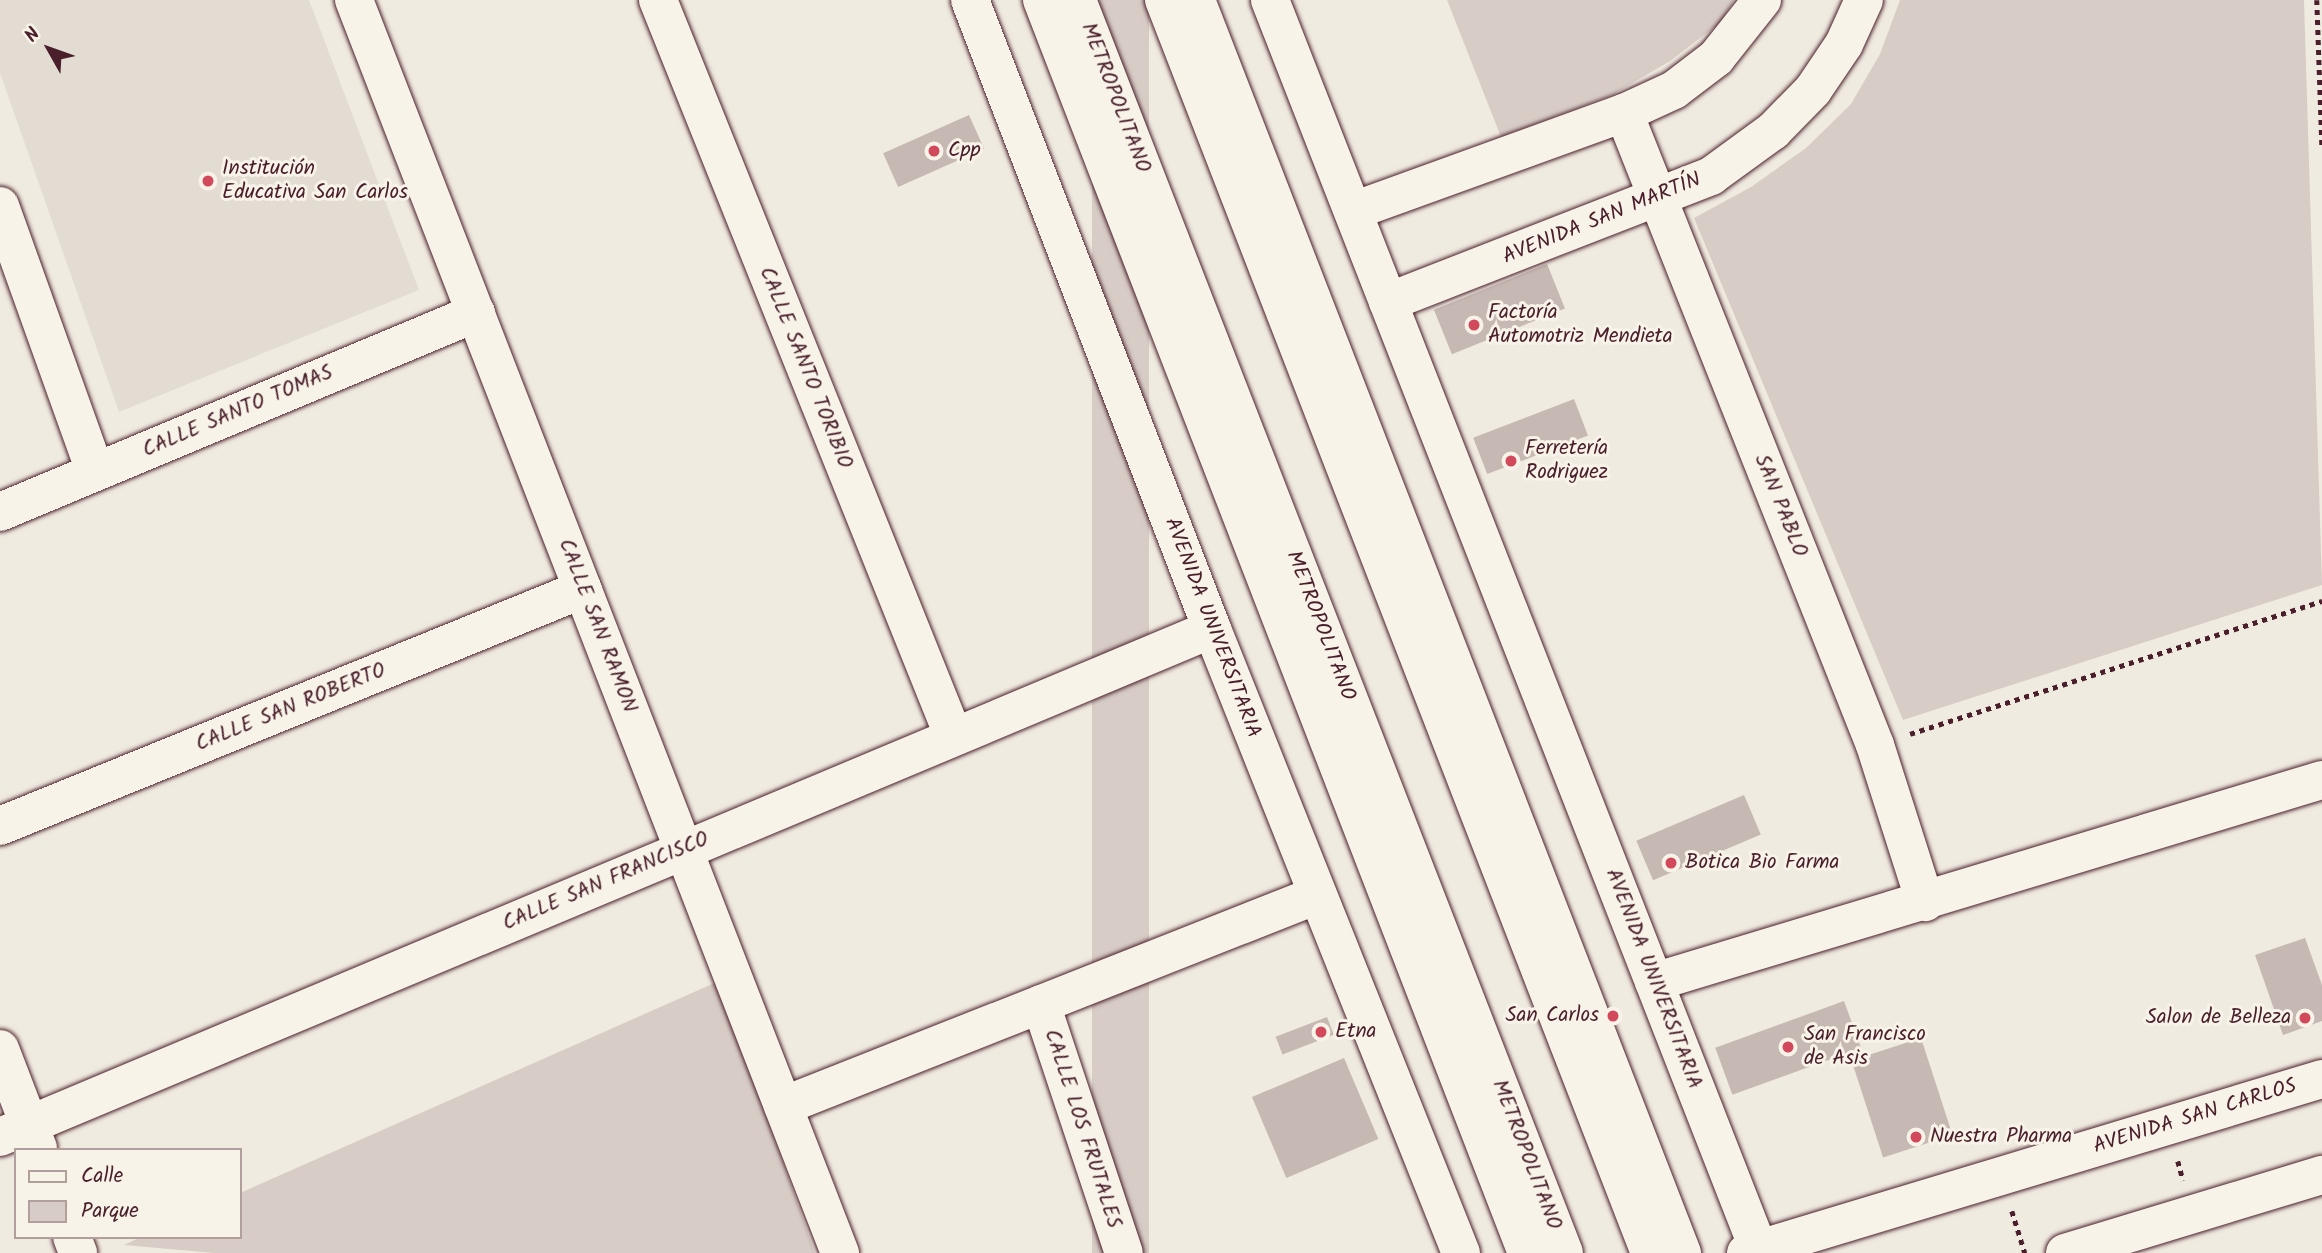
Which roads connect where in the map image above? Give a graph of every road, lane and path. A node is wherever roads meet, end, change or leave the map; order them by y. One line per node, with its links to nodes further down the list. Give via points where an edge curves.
1 (354, 0): 18 (street, CALLE SAN RAMON)
2 (658, 0): 24 (street, CALLE SANTO TORIBIO)
3 (970, 0): 23 (street, AVENIDA UNIVERSITARIA)
4 (1042, 0): 44 (street)
5 (1077, 0): 45 (street, METROPOLITANO)
6 (1164, 0): 46 (street)
7 (1196, 0): 47 (street)
8 (1270, 0): 15 (street, AVENIDA UNIVERSITARIA)
9 (1762, 0): 12 (street, via 1716,58 1674,90)
10 (1864, 0): 14 (street, AVENIDA SAN MARTÍN, via 1844,44 1813,90 1773,131 1711,176)
11 (2317, 0): 13 (path)
12 (1624, 113): 14 (street, SAN PABLO); 15 (street)
13 (2322, 146)
14 (1658, 199): 17 (street, AVENIDA SAN MARTÍN); 25 (street, SAN PABLO)
15 (1353, 211): 17 (street, AVENIDA UNIVERSITARIA)
16 (1, 213): 19 (street)
17 (1388, 302): 31 (street, AVENIDA UNIVERSITARIA)
18 (476, 313): 19 (street, CALLE SANTO TOMAS); 21 (street, CALLE SAN RAMON)
19 (95, 471): 20 (street, CALLE SANTO TOMAS)
20 (0, 512)
21 (583, 589): 27 (street, CALLE SAN ROBERTO); 28 (street, CALLE SAN RAMON)
22 (2322, 601): 25 (path)
23 (1212, 629): 24 (street, CALLE SAN FRANCISCO); 29 (street, AVENIDA UNIVERSITARIA)
24 (953, 735): 28 (street, CALLE SAN FRANCISCO)
25 (1875, 745): 30 (street, SAN PABLO)
26 (2322, 780): 30 (street)
27 (0, 827)
28 (684, 849): 35 (street, CALLE SAN RAMON); 37 (street, CALLE SAN FRANCISCO)
29 (1317, 895): 32 (street); 43 (street, AVENIDA UNIVERSITARIA)
30 (1925, 902): 31 (street)
31 (1654, 982): 40 (street, AVENIDA UNIVERSITARIA)
32 (1041, 1004): 35 (street); 42 (street, CALLE LOS FRUTALES)
33 (0, 1049): 37 (street)
34 (2322, 1079): 36 (street, AVENIDA SAN CARLOS)
35 (783, 1106): 41 (street, CALLE SAN RAMON)
36 (2167, 1125): 39 (path); 40 (street, AVENIDA SAN CARLOS)
37 (23, 1137)
38 (2322, 1175): 39 (street)
39 (2194, 1214): 48 (street)
40 (1755, 1252)
41 (840, 1253)
42 (1124, 1253)
43 (1461, 1253)
44 (1527, 1253)
45 (1564, 1253)
46 (1650, 1253)
47 (1682, 1253)
48 (2065, 1253)

